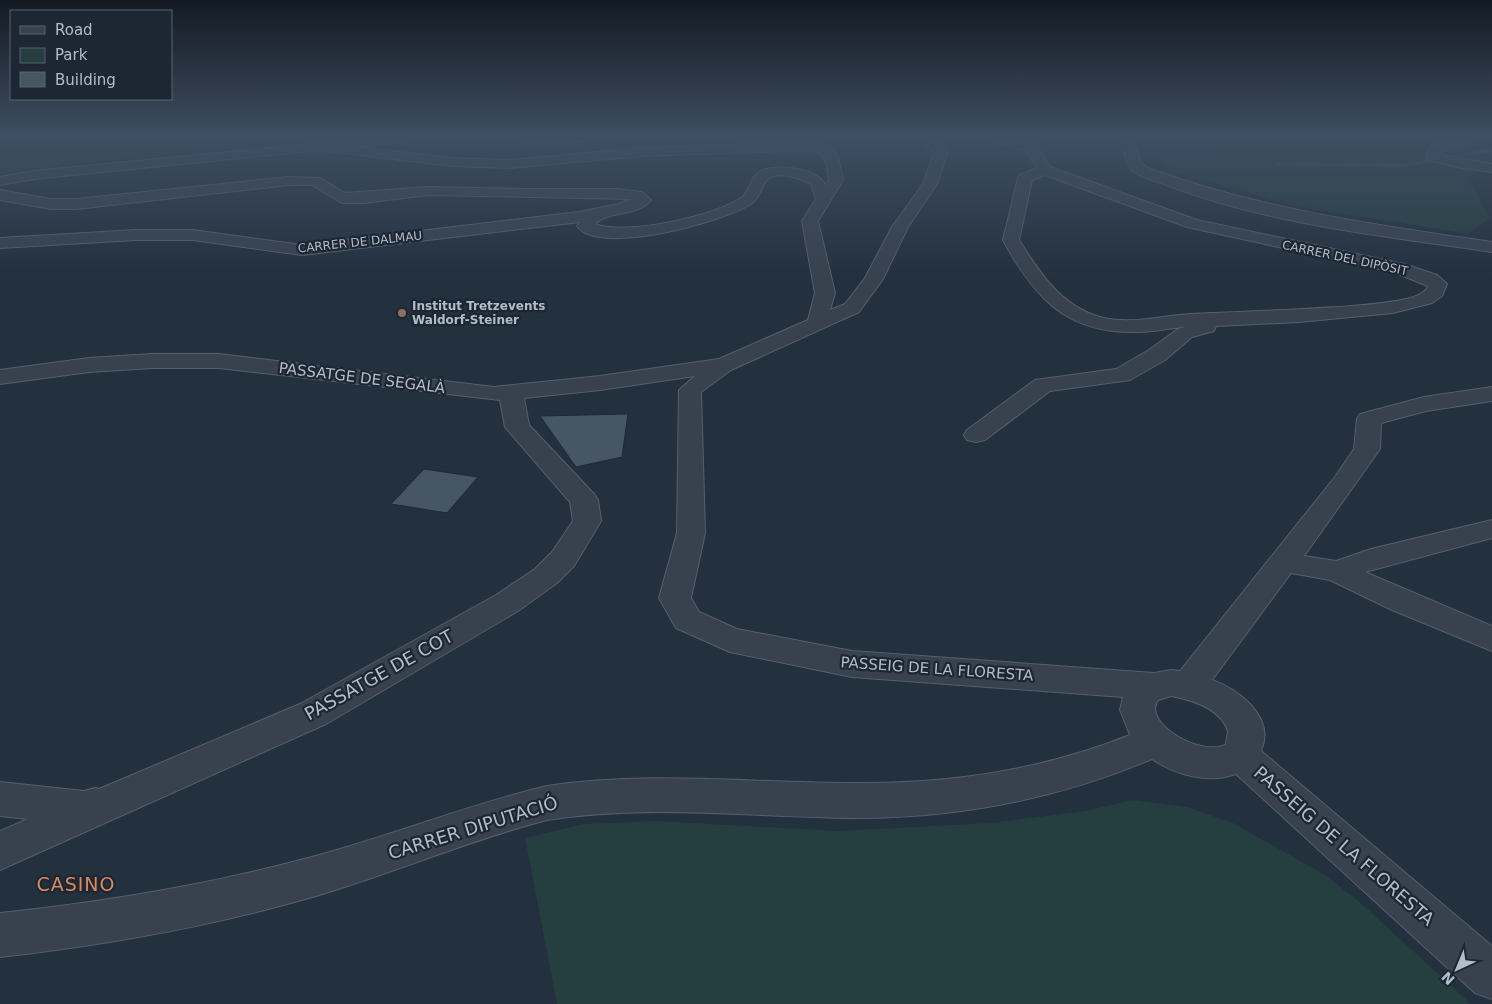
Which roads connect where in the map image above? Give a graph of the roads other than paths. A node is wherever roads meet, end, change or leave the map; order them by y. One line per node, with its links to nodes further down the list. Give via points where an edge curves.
1 (263, 184): 10 (street, CARRER DE DALMAU, via 76,204 51,204)
2 (320, 184): 12 (street, CARRER DE DALMAU, via 342,198 427,191 617,193 637,195 643,200 625,208)
3 (757, 184): 12 (street, via 751,198 738,206 678,224 631,233 604,233 585,226)
4 (818, 184): 11 (street)
5 (834, 184): 11 (street)
6 (930, 184): 16 (street, PASSEIG DE LA FLORESTA, via 900,227 874,278 852,308)
7 (1024, 184): 15 (street, via 1011,240 1048,296 1062,306 1093,321 1115,325)
8 (1083, 184): 15 (street, CARRER DEL DIPÒSIT, via 1193,224 1398,268 1438,284 1436,293 1426,300 1402,306)
9 (1180, 184): 14 (street, via 1224,199 1316,219)
10 (0, 195)
11 (824, 200): 16 (street, via 810,221 825,293)
12 (599, 213): 13 (street, CARRER DE DALMAU, via 302,250 193,235)
13 (0, 243)
14 (1492, 247)
15 (1233, 320): 21 (street, via 1185,333 1157,355 1122,375 1042,385)
16 (817, 324): 17 (street, PASSEIG DE LA FLORESTA)
17 (722, 365): 19 (street, PASSATGE DE SEGALÀ); 27 (street, PASSEIG DE LA FLORESTA, via 690,390 691,533 675,598 687,620 730,640 852,664)
18 (0, 376): 19 (street, PASSATGE DE SEGALÀ, via 89,365 152,361 219,362 494,394)
19 (512, 393): 30 (street, PASSATGE DE COT, via 517,427 584,500 587,521 563,559 546,576 507,603 313,714)
20 (1492, 394): 23 (street, via 1424,404 1369,419 1367,449)
21 (976, 434)
22 (1492, 529): 24 (street, via 1371,558)
23 (1284, 562): 24 (street); 26 (street)
24 (1337, 571): 25 (street)
25 (1492, 639)
26 (1189, 685): 27 (street, via 1171,683); 29 (street, via 1217,696 1235,711 1247,736)
27 (1154, 686): 28 (street, via 1143,693 1137,708 1141,721)
28 (1156, 741): 29 (street, via 1173,753 1197,762 1216,764); 33 (street, CARRER DIPUTACIÓ, via 1120,758 1037,784 945,798 819,800 670,792 608,794 546,803 309,878 204,905 97,924)
29 (1240, 755): 34 (street, PASSEIG DE LA FLORESTA)
30 (146, 788): 31 (street, via 84,808); 32 (street, PASSATGE DE COT)
31 (0, 799)
32 (0, 851)
33 (0, 935)
34 (1492, 976)

